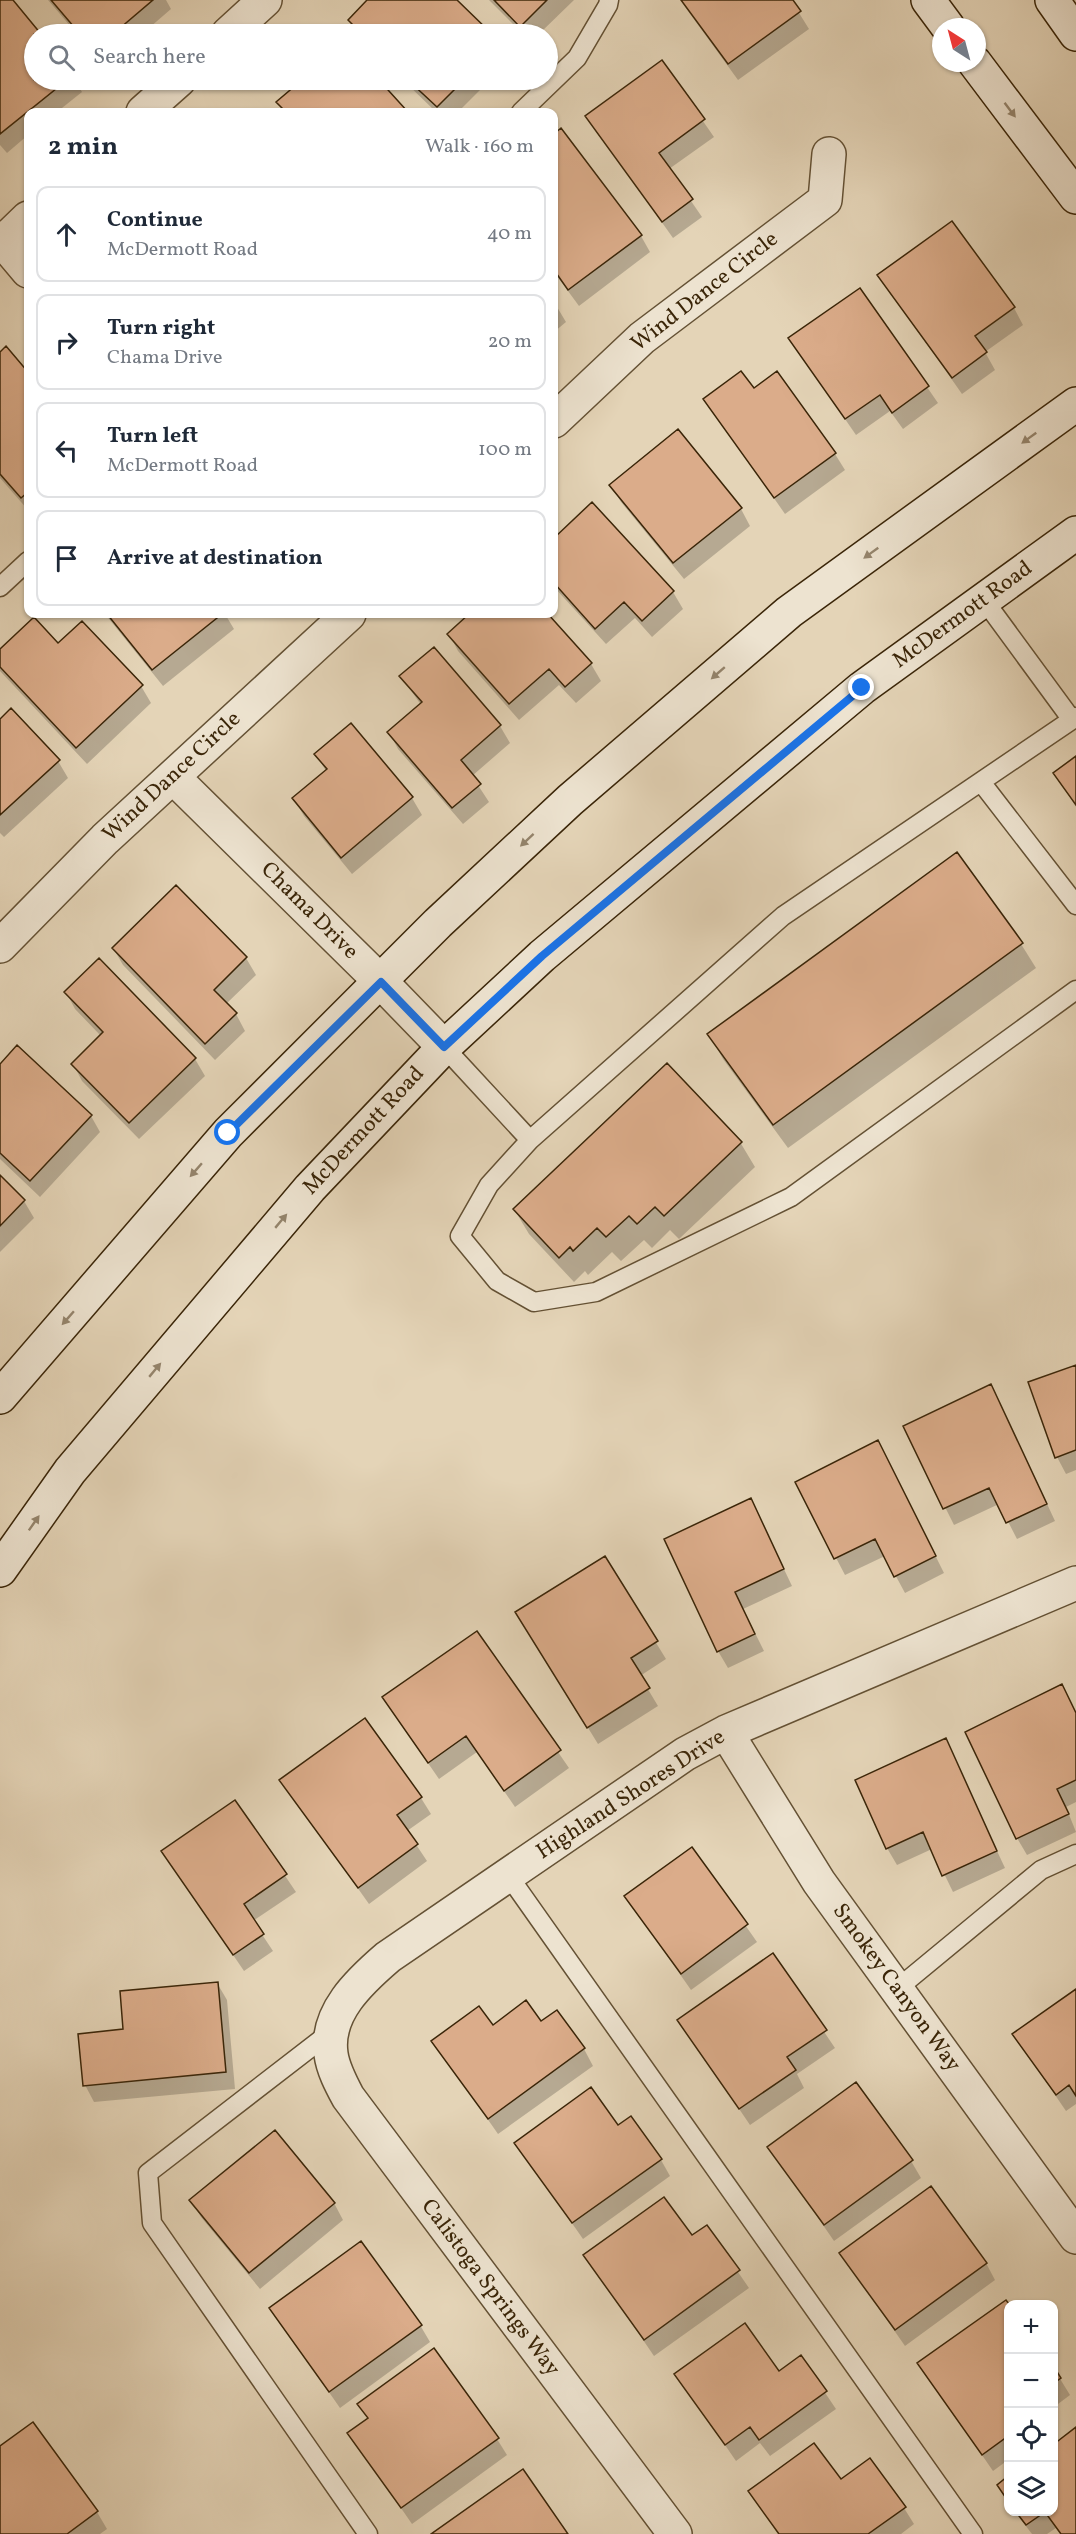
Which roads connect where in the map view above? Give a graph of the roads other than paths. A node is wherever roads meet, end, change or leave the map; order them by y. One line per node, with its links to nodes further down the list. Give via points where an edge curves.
1 (265, 0): 6 (street)
2 (609, 0): 9 (lane, via 577,58)
3 (928, 0): 5 (street)
4 (1052, 0): 7 (street)
5 (941, 18)
6 (239, 24)
7 (1076, 34)
8 (982, 72): 15 (street, one-way to 15)
9 (558, 76)
10 (168, 90): 12 (street)
11 (544, 90): 13 (lane)
12 (148, 108)
13 (525, 108)
14 (829, 154): 20 (street, Wind Dance Circle, via 825,200 642,338)
15 (1076, 197)
16 (24, 222): 17 (street)
17 (1, 241): 18 (street)
18 (24, 267)
19 (1076, 404): 31 (street, one-way to 31, via 789,612 570,800)
20 (558, 417)
21 (1076, 533): 24 (street, McDermott Road)
22 (24, 565): 23 (lane)
23 (0, 587)
24 (984, 600): 26 (lane); 33 (street, McDermott Road, via 862,688 542,956)
25 (337, 618): 27 (street, Wind Dance Circle)
26 (1074, 719): 28 (lane)
27 (173, 777): 30 (street, Wind Dance Circle, via 105,839); 31 (street, Chama Drive)
28 (981, 782): 29 (lane); 34 (lane, via 783,916)
29 (1076, 906)
30 (0, 946)
31 (381, 982): 33 (street, Chama Drive); 35 (street, one-way to 35, via 228,1133)
32 (1076, 990): 34 (lane, via 791,1197 596,1292 534,1302 497,1281 460,1236 489,1185)
33 (444, 1047): 34 (lane); 36 (street, McDermott Road, one-way to 33, via 70,1471 286,1215)
34 (530, 1140)
35 (0, 1397)
36 (0, 1570)
37 (1076, 1583): 38 (street, Highland Shores Drive)
38 (726, 1732): 40 (street, Highland Shores Drive, via 686,1754); 41 (street, Smokey Canyon Way, via 819,1882)
39 (1076, 1854): 41 (lane, via 1041,1870)
40 (508, 1875): 42 (street, Highland Shores Drive, via 363,1978 344,2002); 46 (lane)
41 (897, 1989): 43 (street, Smokey Canyon Way)
42 (332, 2031): 44 (lane, via 147,2173 152,2223); 45 (street, Calistoga Springs Way, via 330,2053 348,2097)
43 (1076, 2237)
44 (368, 2534)
45 (675, 2534)
46 (973, 2534)

